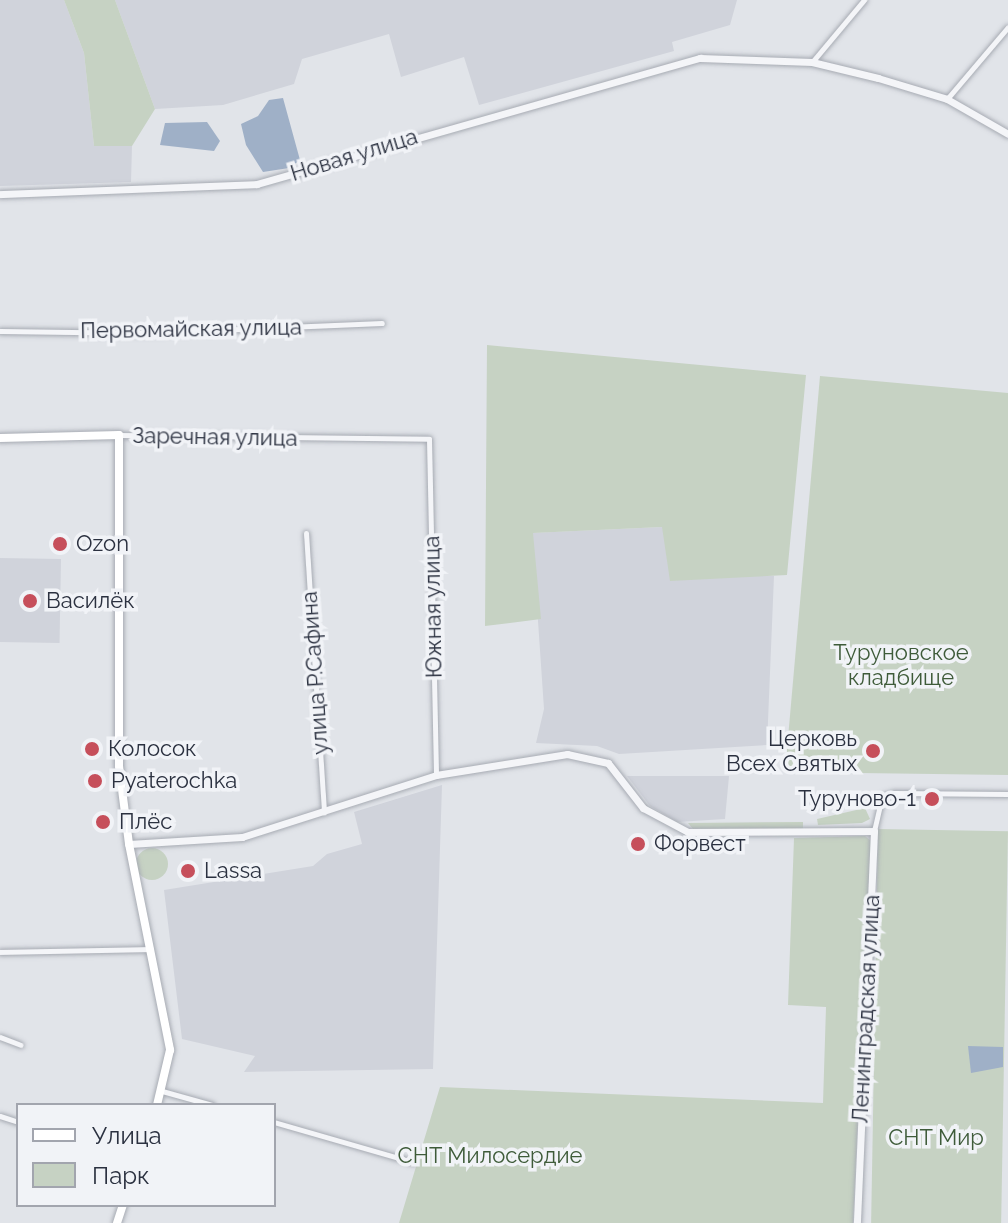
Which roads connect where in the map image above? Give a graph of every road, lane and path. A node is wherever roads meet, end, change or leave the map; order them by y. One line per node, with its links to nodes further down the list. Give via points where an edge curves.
1 (864, 0): 3 (street)
2 (1008, 27): 4 (street)
3 (812, 62): 4 (street, Новая улица); 6 (street, Новая улица, via 700,58 257,184)
4 (947, 99): 5 (street, Новая улица)
5 (1008, 134)
6 (0, 194)
7 (382, 323): 8 (street, Первомайская улица, via 145,333)
8 (0, 331)
9 (119, 435): 10 (main road, Заречная улица); 11 (street, Заречная улица); 17 (main road, via 118,752)
10 (0, 438)
11 (429, 439): 13 (street, Южная улица)
12 (306, 533): 15 (street, улица Р.Сафина)
13 (436, 775): 15 (street); 16 (street, via 508,760 588,755 608,763 656,818 688,832)
14 (1008, 794): 16 (street, Ленинградская улица, via 923,791 882,797)
15 (324, 813): 17 (street, via 218,841)
16 (874, 831): 27 (street, Ленинградская улица)
17 (129, 844): 18 (main road)
18 (153, 949): 19 (street); 22 (main road, via 170,1050)
19 (0, 952)
20 (0, 1037): 21 (street)
21 (21, 1045)
22 (162, 1091): 23 (main road); 24 (street)
23 (158, 1103)
24 (205, 1103)
25 (276, 1123): 26 (street)
26 (413, 1162)
27 (857, 1223)

